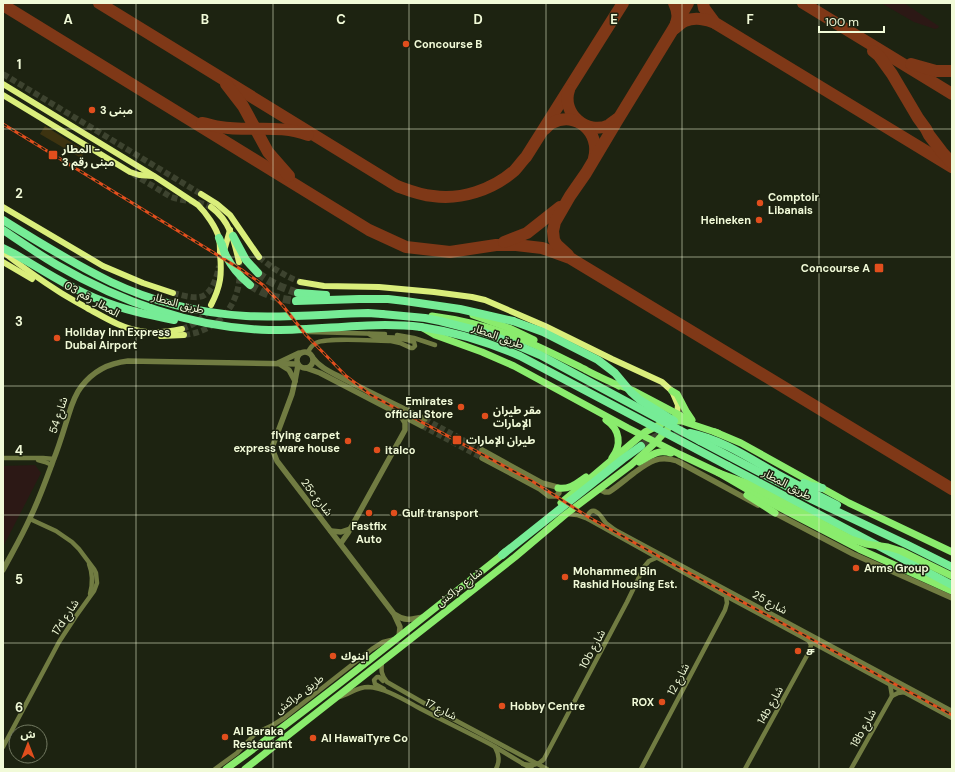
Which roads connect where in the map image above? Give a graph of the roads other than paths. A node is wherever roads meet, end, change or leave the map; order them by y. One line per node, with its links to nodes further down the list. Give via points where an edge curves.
1 (3, 84): 3 (main road)
2 (3, 95): 3 (main road, via 130,172)
3 (154, 176): 15 (main road, via 198,205 208,217)
4 (201, 194): 5 (main road)
5 (219, 205): 8 (main road); 20 (main road, via 233,218)
6 (3, 207): 27 (main road, via 103,266)
7 (211, 208): 8 (main road)
8 (219, 214): 12 (main road)
9 (3, 215): 13 (highway)
10 (3, 220): 13 (highway, طريق المطار)
11 (3, 230): 18 (highway, طريق المطار)
12 (231, 233): 19 (main road); 22 (main road); 23 (highway, via 246,260)
13 (27, 235): 31 (highway, طريق المطار, via 112,282 153,298 186,307 258,317)
14 (3, 237): 18 (highway)
15 (220, 242): 19 (highway, bridge); 29 (main road, via 220,280)
16 (3, 248): 32 (highway, via 78,290 110,304 177,321)
17 (3, 252): 26 (main road, المطار رقم 03)
18 (40, 255): 32 (highway, طريق المطار, via 86,281 130,301)
19 (223, 255): 25 (highway, via 236,273)
20 (259, 257)
21 (3, 262): 26 (main road)
22 (239, 262)
23 (258, 273)
24 (300, 282): 48 (main road, via 324,286 406,289 479,298 659,380)
25 (250, 285)
26 (59, 292): 35 (main road, المطار رقم 03, via 130,329 153,333)
27 (174, 293)
28 (297, 297): 30 (highway, via 308,294 377,298)
29 (211, 305)
30 (445, 307): 38 (main road, via 509,328 538,342); 62 (highway, bridge, via 513,321 543,332 598,360 615,373 640,400 684,427)
31 (382, 314): 38 (main road, via 398,313 458,320 510,335); 62 (highway, طريق المطار, bridge, via 440,321 483,332 512,343 540,355)
32 (214, 324): 34 (highway, طريق المطار)
33 (421, 327): 34 (highway, طريق المطار, via 369,324); 47 (main road, via 514,366); 95 (highway, طريق المطار, bridge, via 471,338 520,356)
34 (295, 330): 36 (street, via 312,333)
35 (183, 332)
36 (368, 334): 37 (street, via 402,335); 39 (street, via 405,339 414,342 415,346 411,348 390,341 328,340 316,342)
37 (435, 345)
38 (548, 351): 46 (main road)
39 (308, 352): 40 (street); 41 (street)
40 (299, 353): 42 (street, شارع 54); 43 (street, via 296,358)
41 (313, 358): 44 (street, via 312,365); 52 (street, via 328,370)
42 (276, 364): 43 (street, شارع 54); 45 (street, via 289,370); 70 (street, شارع 54, via 128,361 106,366 92,375 75,396)
43 (297, 365): 44 (street); 45 (street, 25c شارع)
44 (305, 368): 45 (street, 25c شارع); 51 (street, via 320,373)
45 (296, 380): 85 (street, 25c شارع, via 273,445 274,455 276,461)
46 (616, 384): 50 (main road); 55 (main road, via 655,406 661,414)
47 (551, 386): 49 (main road); 57 (main road, via 570,393 633,426)
48 (672, 390): 50 (main road, via 678,405); 53 (main road)
49 (590, 408): 60 (main road); 73 (main road, via 612,425 618,439 615,454)
50 (677, 414): 53 (main road); 54 (main road, شارع مراكش)
51 (401, 416): 56 (street); 84 (street, via 406,423 405,430)
52 (426, 419)
53 (693, 422): 59 (main road)
54 (672, 423): 55 (main road); 59 (main road, via 686,422); 61 (main road, شارع مراكش)
55 (662, 425): 57 (main road); 61 (main road)
56 (422, 426)
57 (649, 430): 60 (main road)
58 (690, 433): 66 (highway, via 716,440)
59 (718, 433): 77 (main road)
60 (642, 435): 61 (main road); 79 (main road)
61 (658, 440): 65 (main road); 72 (main road, شارع مراكش)
62 (700, 441): 86 (highway, طريق المطار, via 813,500)
63 (641, 446): 90 (highway)
64 (482, 450): 76 (street, via 542,483)
65 (679, 454): 72 (main road, via 666,451 654,453); 74 (main road)
66 (743, 454): 77 (highway, via 805,484); 86 (highway, via 864,519)
67 (3, 458): 68 (street)
68 (33, 458): 70 (street); 71 (street)
69 (482, 458): 76 (street, via 550,496 558,494)
70 (54, 459): 71 (street, شارع 54)
71 (52, 465): 82 (street, شارع 54)
72 (631, 465): 78 (main road, شارع مراكش)
73 (597, 469): 76 (main road, via 573,486); 79 (main road, via 570,492)
74 (719, 474): 75 (main road); 94 (main road, bridge, via 746,484 855,541 901,551)
75 (729, 479): 80 (main road, via 738,489); 97 (main road)
76 (558, 488)
77 (822, 488): 89 (main road)
78 (599, 490): 80 (street, via 609,492 647,463 671,459); 81 (main road, شارع مراكش)
79 (566, 500): 90 (main road, شارع مراكش)
80 (776, 513): 97 (street, via 853,554)
81 (566, 514): 83 (street, شارع 25); 104 (main road, شارع مراكش)
82 (30, 519): 93 (street, شارع 54); 113 (street, 17d شارع, via 72,542 94,569 96,587 59,642)
83 (588, 519): 87 (street, شارع 25); 87 (street, شارع 25, via 590,512 596,511)
84 (350, 529): 85 (street); 88 (street)
85 (332, 531): 88 (street, 25c شارع)
86 (883, 532): 92 (highway, طريق المطار)
87 (617, 533): 91 (street, شارع 25); 111 (street, شارع 25)
88 (341, 543): 98 (street, 25c شارع)
89 (952, 552)
90 (502, 555): 99 (main road, شارع مراكش)
91 (656, 558): 96 (street, شارع 25); 116 (street, 10b شارع, via 644,567)
92 (952, 567)
93 (3, 570)
94 (952, 576)
95 (952, 584)
96 (726, 596): 101 (street, شارع 25); 126 (street, شارع 12, via 725,610)
97 (951, 596)
98 (394, 614): 99 (street, via 405,620); 100 (street, 25c شارع, via 400,627)
99 (424, 617): 100 (main road, شارع مراكش)
100 (398, 638): 115 (main road, شارع مراكش); 119 (street, طريق مراكش, via 383,642 372,649 284,718 254,735 237,753)
101 (809, 641): 102 (street, شارع 25); 103 (street)
102 (820, 646): 103 (street); 105 (street, شارع 25)
103 (810, 650): 127 (street, 14b شارع)
104 (383, 660): 106 (street, شارع 17, via 384,678); 110 (main road, شارع مراكش)
105 (890, 684): 107 (street, شارع 25); 109 (street)
106 (398, 688): 108 (street, via 388,685 379,677 375,678 375,684); 118 (street, شارع 17)
107 (905, 692): 109 (street); 112 (street, شارع 25)
108 (394, 695): 110 (street, شارع 17, via 366,687); 114 (street, شارع 17)
109 (892, 696): 128 (street, 18b شارع)
110 (337, 697): 122 (main road, شارع مراكش)
111 (952, 711)
112 (952, 718)
113 (3, 747)
114 (495, 747): 117 (street, شارع 17); 123 (street, via 499,757)
115 (248, 753): 120 (main road, شارع مراكش); 121 (main road)
116 (547, 753): 118 (street, 10b شارع); 125 (street, 10b شارع)
117 (523, 764): 118 (street); 124 (street, شارع 17)
118 (538, 764): 125 (street, شارع 17)
119 (215, 769)
120 (226, 769)
121 (234, 769)
122 (245, 769)
123 (496, 769)
124 (532, 769)
125 (547, 769)
126 (641, 769)
127 (745, 769)
128 (851, 769)

